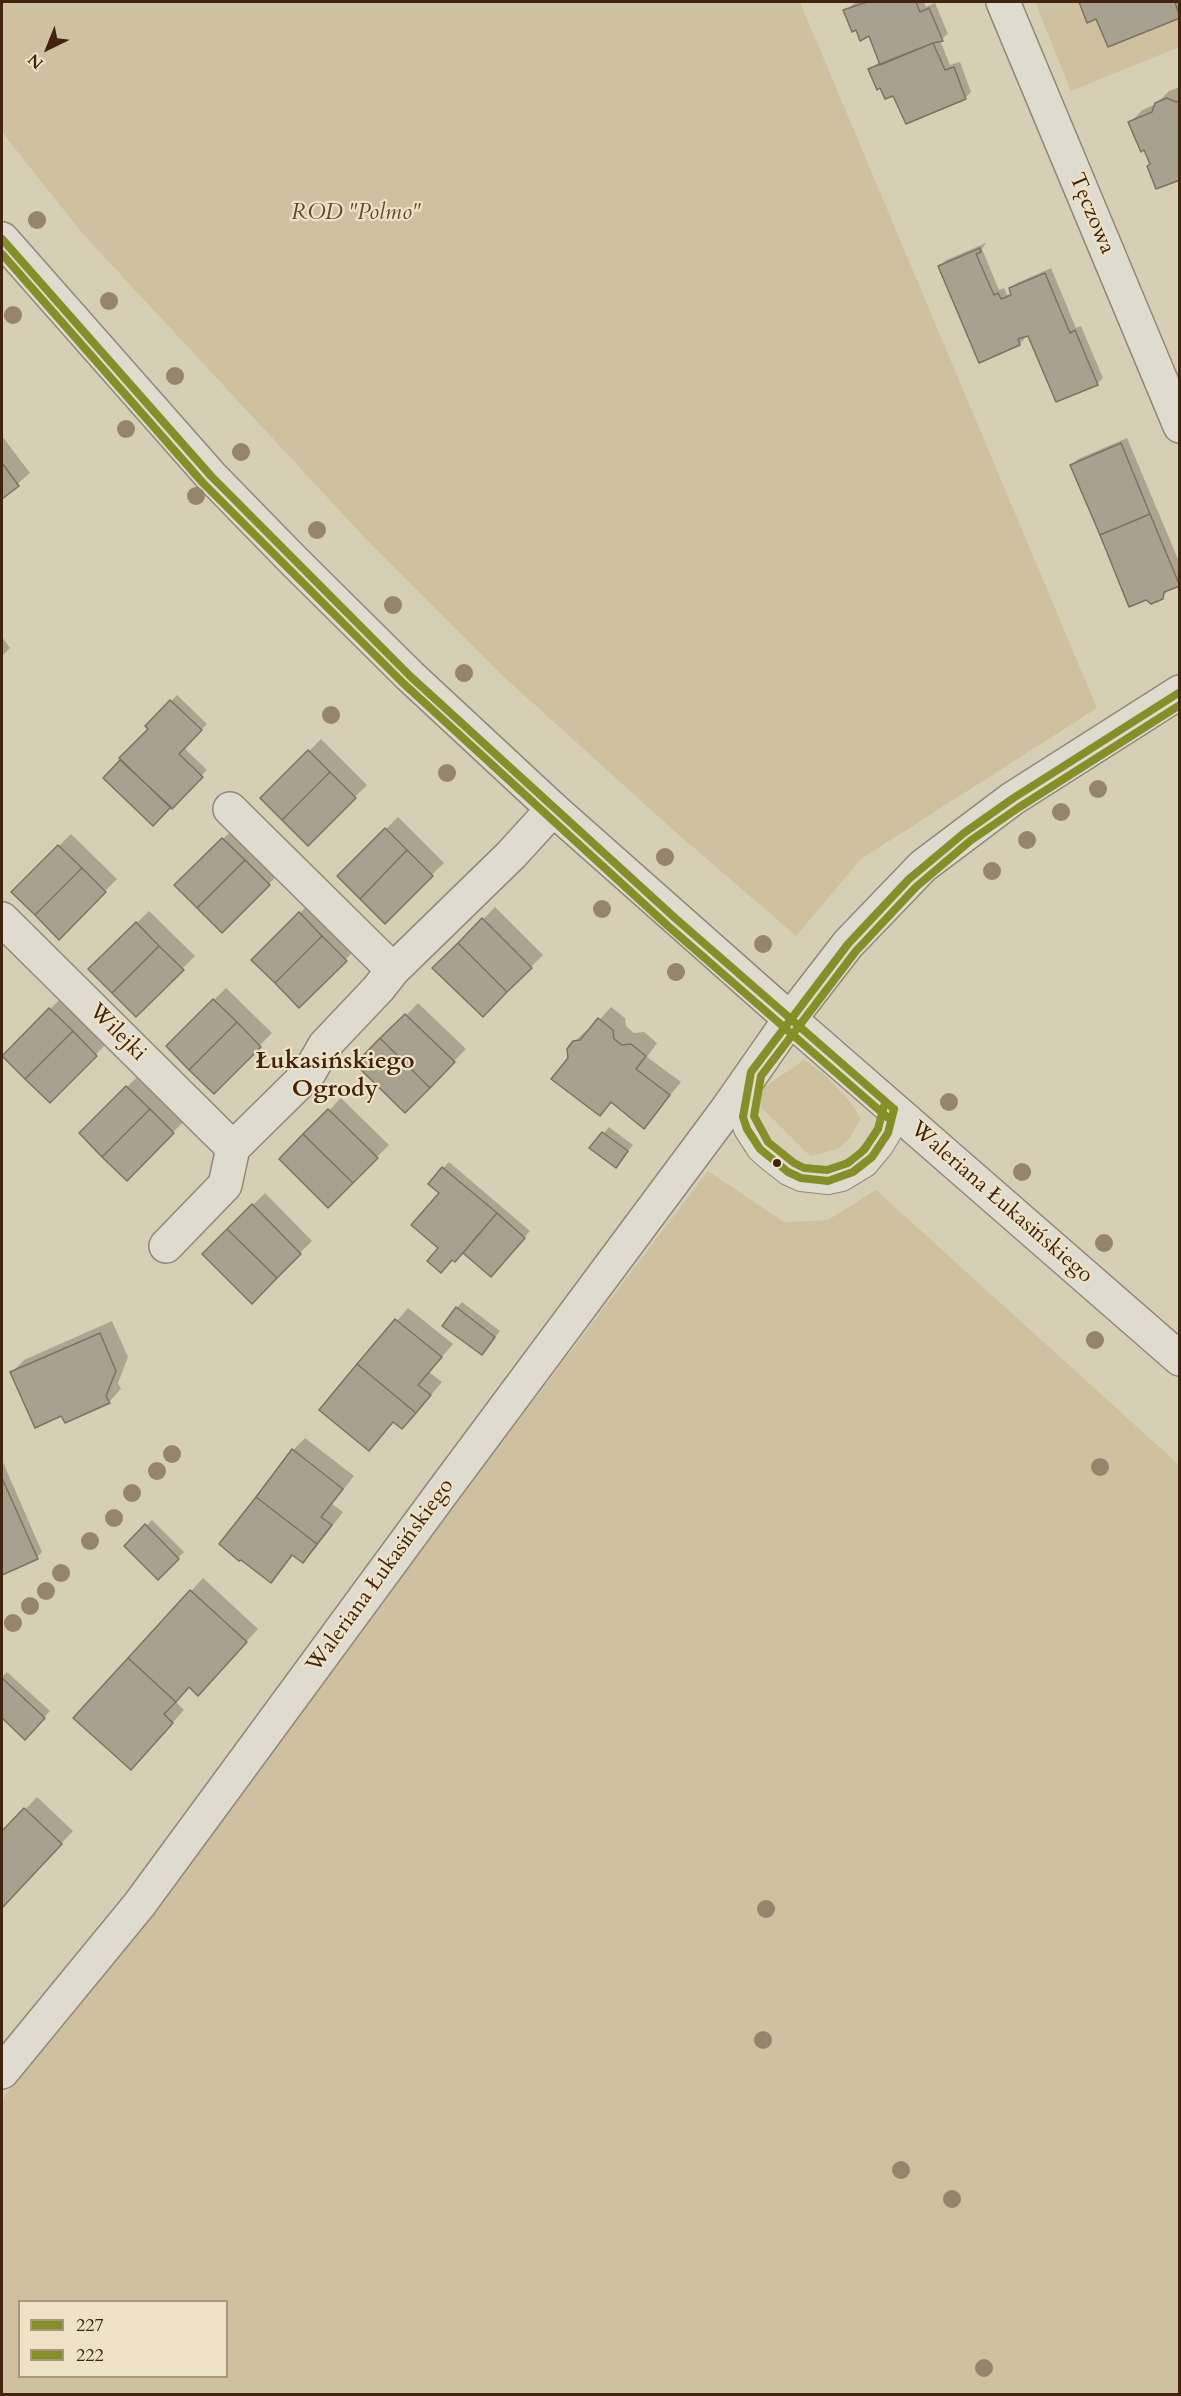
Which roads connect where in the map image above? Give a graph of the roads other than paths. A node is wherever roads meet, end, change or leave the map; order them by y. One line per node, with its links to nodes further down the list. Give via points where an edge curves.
1 (1002, 2): 3 (street, Tęczowa)
2 (2, 239): 6 (street, Waleriana Łukasińskiego, via 211,476 410,675)
3 (1179, 426)
4 (1179, 692): 9 (street, via 1012,799 923,866 848,944)
5 (230, 809): 8 (street)
6 (553, 809): 8 (street); 9 (street, Waleriana Łukasińskiego)
7 (2, 919): 12 (street, Wilejki)
8 (393, 970): 12 (street, via 325,1045 309,1073)
9 (790, 1019): 10 (street); 11 (street, Waleriana Łukasińskiego)
10 (751, 1072): 11 (lane, via 744,1102 747,1129 760,1149 801,1178 842,1178 865,1164 888,1133); 15 (street, Waleriana Łukasińskiego, via 721,1118 139,1905)
11 (894, 1109): 14 (street, Waleriana Łukasińskiego)
12 (233, 1148): 13 (street, via 225,1185)
13 (166, 1246)
14 (1179, 1359)
15 (2, 2072)

